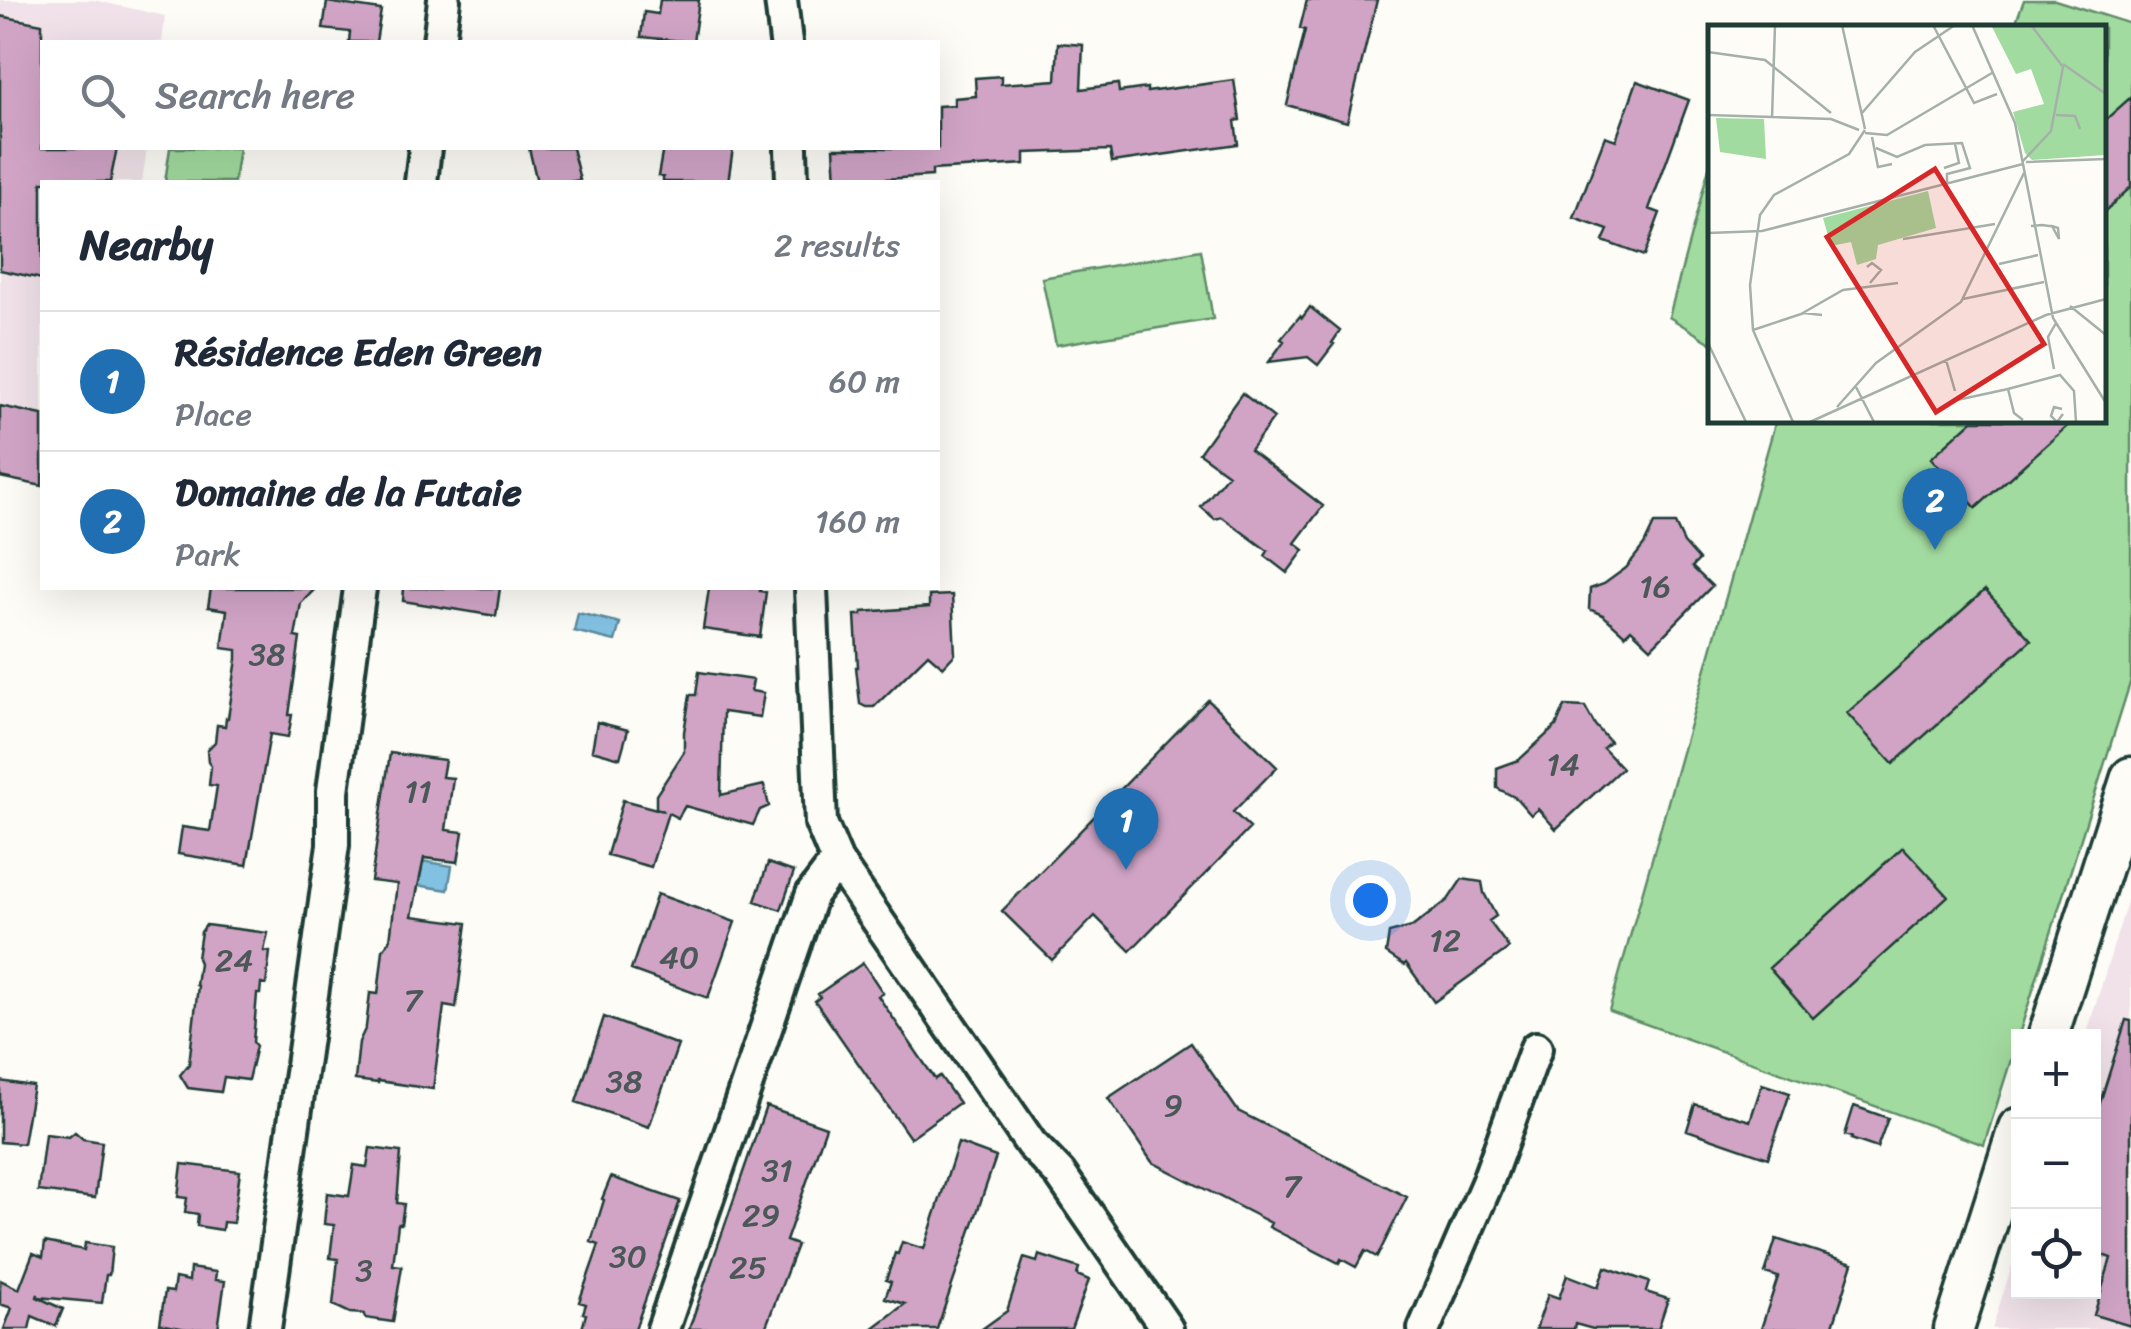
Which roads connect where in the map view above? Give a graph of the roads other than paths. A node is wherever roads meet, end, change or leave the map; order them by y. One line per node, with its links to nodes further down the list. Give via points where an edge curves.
1 (444, 0): 3 (street)
2 (782, 0): 4 (street)
3 (439, 40)
4 (786, 40)
5 (425, 150): 7 (street)
6 (791, 150): 8 (street)
7 (421, 180)
8 (792, 180)
9 (360, 590): 16 (street, via 333,791 333,844)
10 (811, 590): 12 (street, via 822,822)
11 (2131, 777): 13 (main road)
12 (838, 861): 17 (street, via 812,894); 18 (street)
13 (2050, 1029)
14 (1536, 1048): 19 (street)
15 (2011, 1150): 20 (main road)
16 (265, 1329)
17 (662, 1329)
18 (1167, 1329)
19 (1424, 1329)
20 (1954, 1329)

